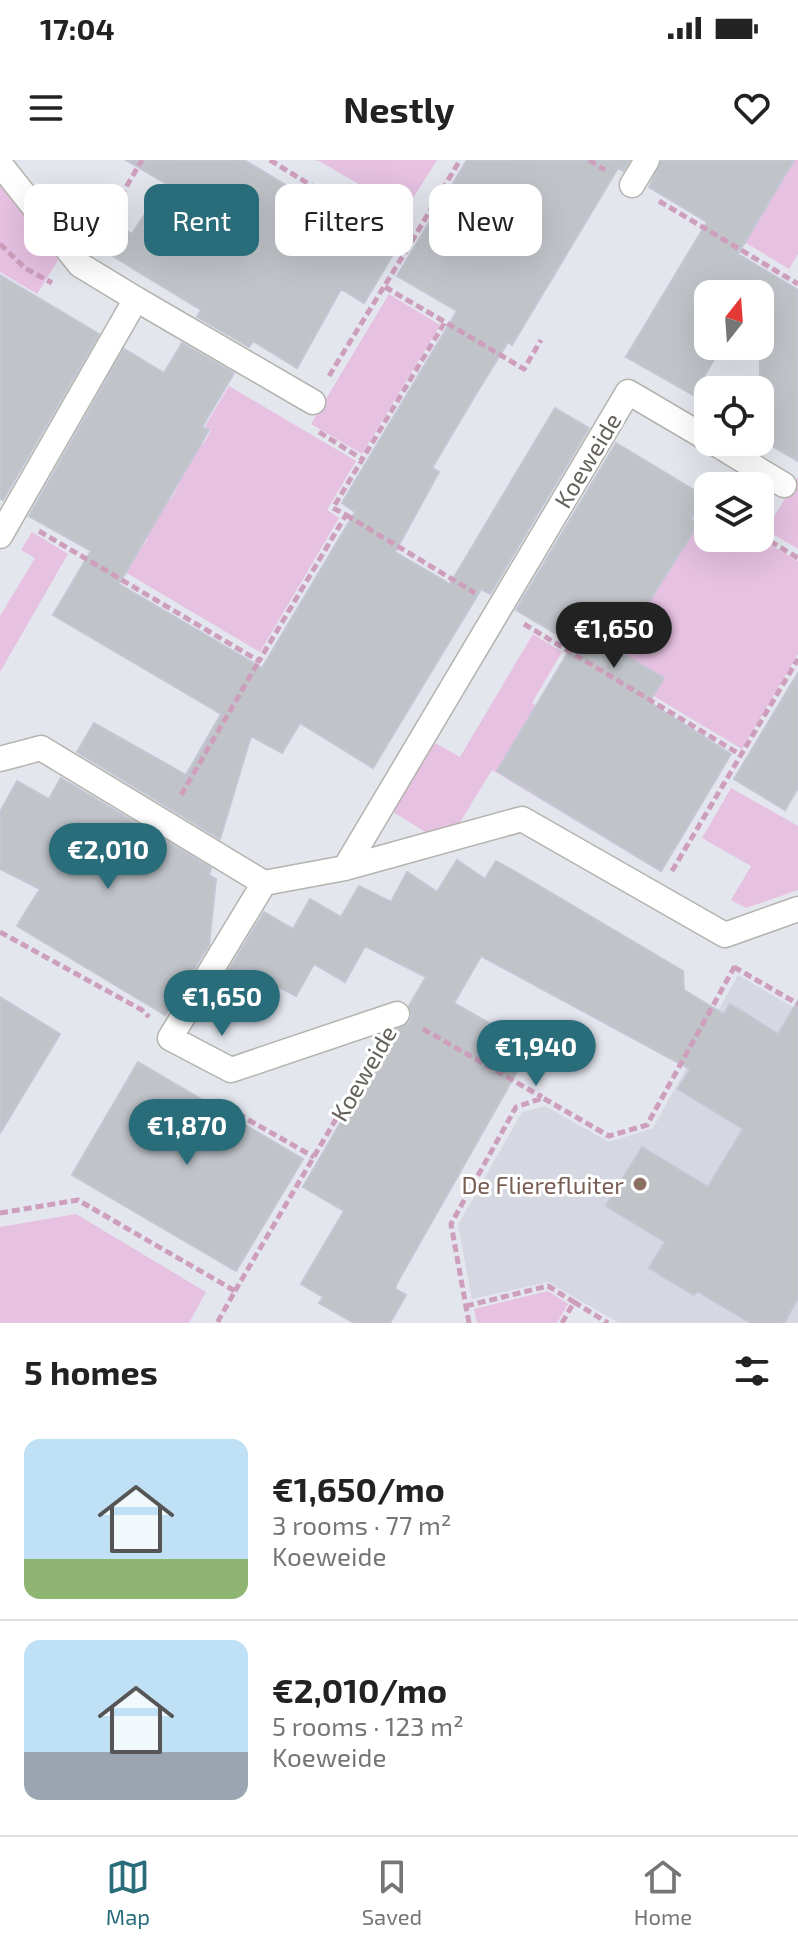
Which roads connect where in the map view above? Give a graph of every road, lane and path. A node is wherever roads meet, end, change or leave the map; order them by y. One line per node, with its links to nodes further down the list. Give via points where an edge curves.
1 (142, 160): 11 (path)
2 (270, 160): 7 (path)
3 (460, 160): 9 (path)
4 (589, 160): 8 (path)
5 (647, 160): 8 (street)
6 (0, 164): 11 (street)
7 (309, 184)
8 (632, 185): 12 (path)
9 (413, 239)
10 (403, 256): 13 (path)
11 (80, 265): 14 (street)
12 (798, 284)
13 (385, 287): 15 (path); 17 (path)
14 (136, 299): 17 (street); 23 (street)
15 (445, 322): 16 (path, via 524,369); 20 (path)
16 (541, 340)
17 (313, 402): 20 (path, via 305,424)
18 (694, 431): 26 (street, Koeweide, via 628,392)
19 (735, 456): 21 (street, Koeweide)
20 (362, 459): 22 (path, via 333,508)
21 (784, 485)
22 (346, 515): 26 (path); 28 (path)
23 (7, 526): 28 (path)
24 (774, 543): 25 (path)
25 (798, 558)
26 (499, 608): 29 (path); 32 (street, Koeweide)
27 (798, 659): 29 (path)
28 (259, 661): 31 (path)
29 (741, 755): 34 (path)
30 (0, 759): 31 (street, via 41,748)
31 (165, 823): 33 (street)
32 (345, 868): 33 (street); 34 (street, via 522,819)
33 (264, 883): 39 (street, Koeweide, via 170,1038 231,1070)
34 (657, 896): 36 (street, via 725,935)
35 (798, 909): 36 (street)
36 (757, 925): 37 (path)
37 (734, 967): 38 (path); 40 (path, via 647,1125 609,1136)
38 (798, 1004)
39 (397, 1014): 40 (path); 42 (path, Koeweide)
40 (543, 1098): 44 (path, via 516,1107 451,1224)
41 (0, 1213): 42 (path, via 78,1200)
42 (235, 1291): 45 (path, Koeweide)
43 (574, 1302): 44 (path, via 548,1286); 47 (path); 48 (path)
44 (466, 1306): 46 (path)
45 (217, 1323)
46 (469, 1323)
47 (562, 1323)
48 (608, 1323)

